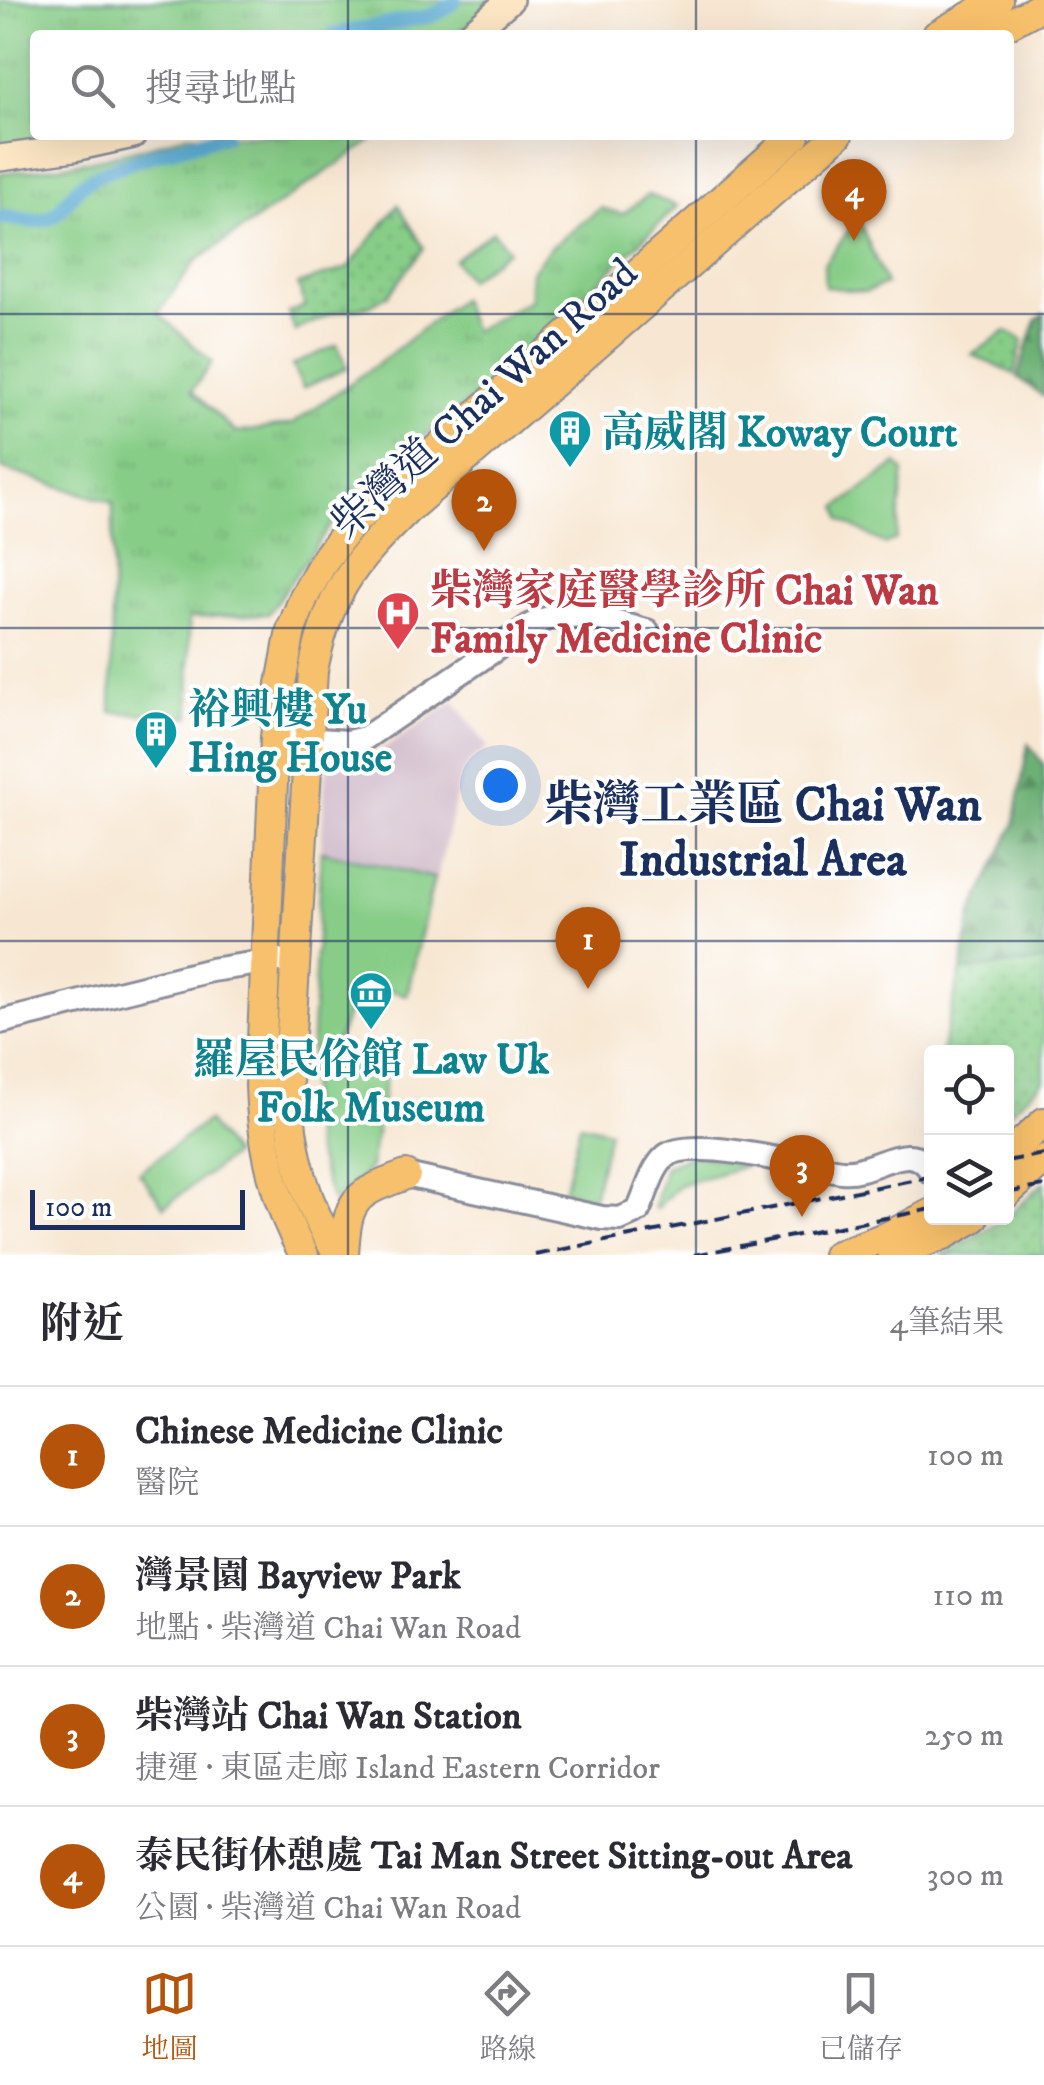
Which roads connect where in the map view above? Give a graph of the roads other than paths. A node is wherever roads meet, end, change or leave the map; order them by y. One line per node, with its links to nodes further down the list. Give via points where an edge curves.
1 (510, 0): 4 (main road)
2 (998, 0): 5 (main road)
3 (1044, 5): 6 (main road)
4 (475, 30)
5 (946, 30)
6 (997, 30)
7 (110, 140): 10 (main road)
8 (789, 140): 12 (main road, 柴灣道 Chai Wan Road, via 350,524 322,562 291,630)
9 (832, 140): 13 (main road, 柴灣道 Chai Wan Road, via 372,544 332,602 320,633)
10 (0, 158)
11 (647, 631): 13 (street, via 579,616 548,618 365,738)
12 (275, 737): 13 (street); 15 (main road, 柴灣道 Chai Wan Road)
13 (308, 739): 14 (main road, 柴灣道 Chai Wan Road)
14 (293, 960): 15 (street); 28 (main road, 柴灣道 Chai Wan Road, via 291,1125 314,1209)
15 (264, 961): 16 (street); 27 (main road, 柴灣道 Chai Wan Road, via 263,1130 279,1197)
16 (0, 1022)
17 (1044, 1122): 18 (main road)
18 (1014, 1150)
19 (1044, 1160): 22 (main road)
20 (924, 1163): 21 (street, via 909,1154 854,1172 690,1148 671,1152 656,1168 638,1210 620,1219)
21 (406, 1175): 28 (main road, via 358,1197)
22 (1014, 1187)
23 (924, 1208): 26 (street)
24 (924, 1219): 26 (main road)
25 (960, 1225): 26 (main road, via 927,1242)
26 (891, 1245): 29 (main road)
27 (304, 1255)
28 (342, 1255)
29 (837, 1255)

